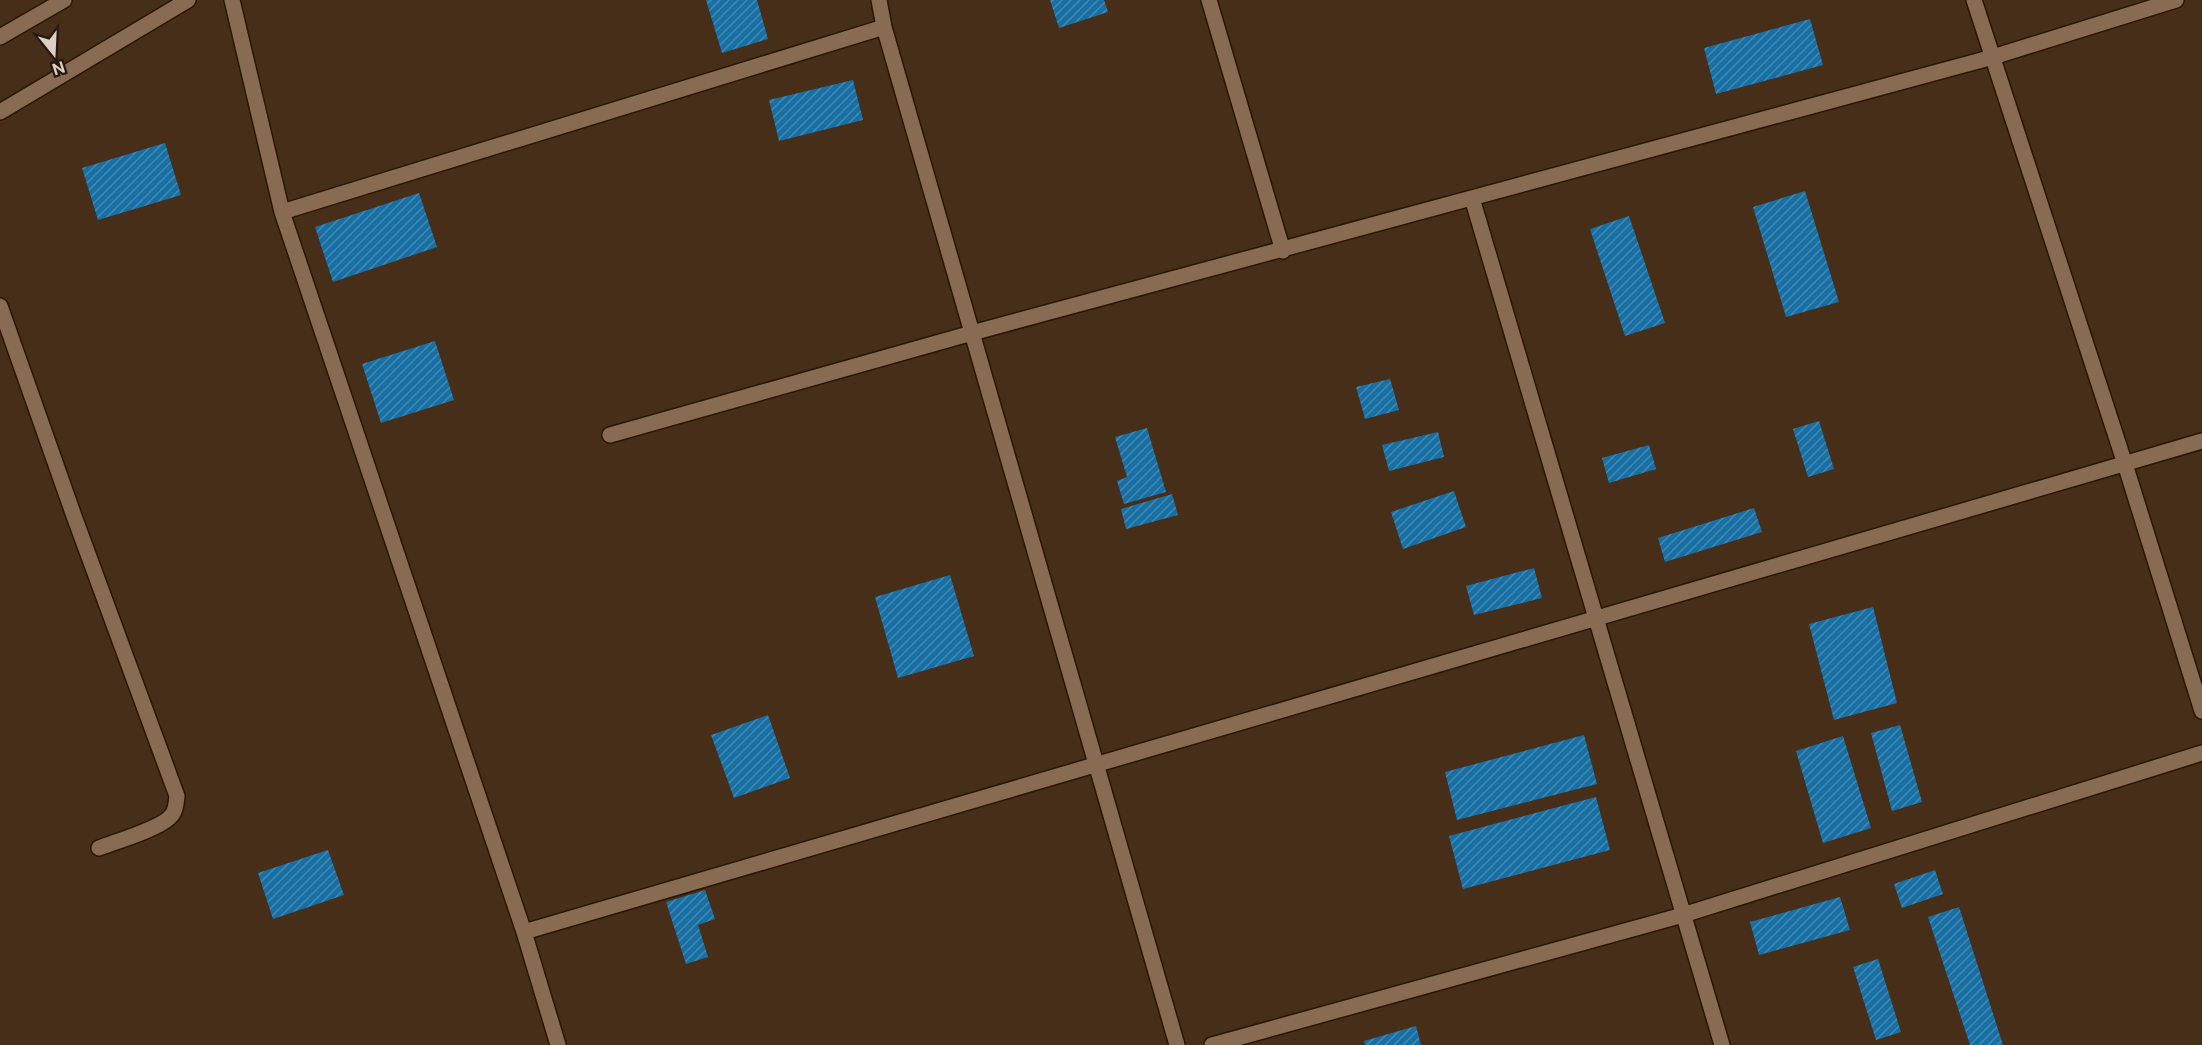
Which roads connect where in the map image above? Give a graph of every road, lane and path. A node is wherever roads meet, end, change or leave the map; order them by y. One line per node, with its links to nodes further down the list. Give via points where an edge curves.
1 (64, 0): 9 (street)
2 (188, 0): 11 (street)
3 (232, 0): 13 (street)
4 (879, 0): 8 (street)
5 (1209, 0): 14 (street)
6 (1974, 0): 10 (street)
7 (2176, 0): 10 (street)
8 (884, 27): 13 (street); 16 (street)
9 (0, 37)
10 (1993, 57): 12 (street); 19 (street)
11 (0, 112)
12 (1472, 198): 14 (street); 20 (street)
13 (282, 212): 26 (street)
14 (1283, 251): 16 (street)
15 (0, 306): 24 (street, via 177,796 170,817)
16 (972, 333): 17 (street); 23 (street)
17 (610, 435)
18 (2202, 441): 19 (street)
19 (2125, 464): 20 (street); 21 (street)
20 (1595, 620): 23 (street); 25 (street)
21 (2202, 711)
22 (2202, 753): 25 (street)
23 (1096, 764): 26 (street); 28 (street)
24 (99, 848)
25 (1683, 915): 29 (street); 30 (street)
26 (524, 932): 27 (street)
27 (558, 1045)
28 (1177, 1045)
29 (1212, 1045)
30 (1722, 1045)

